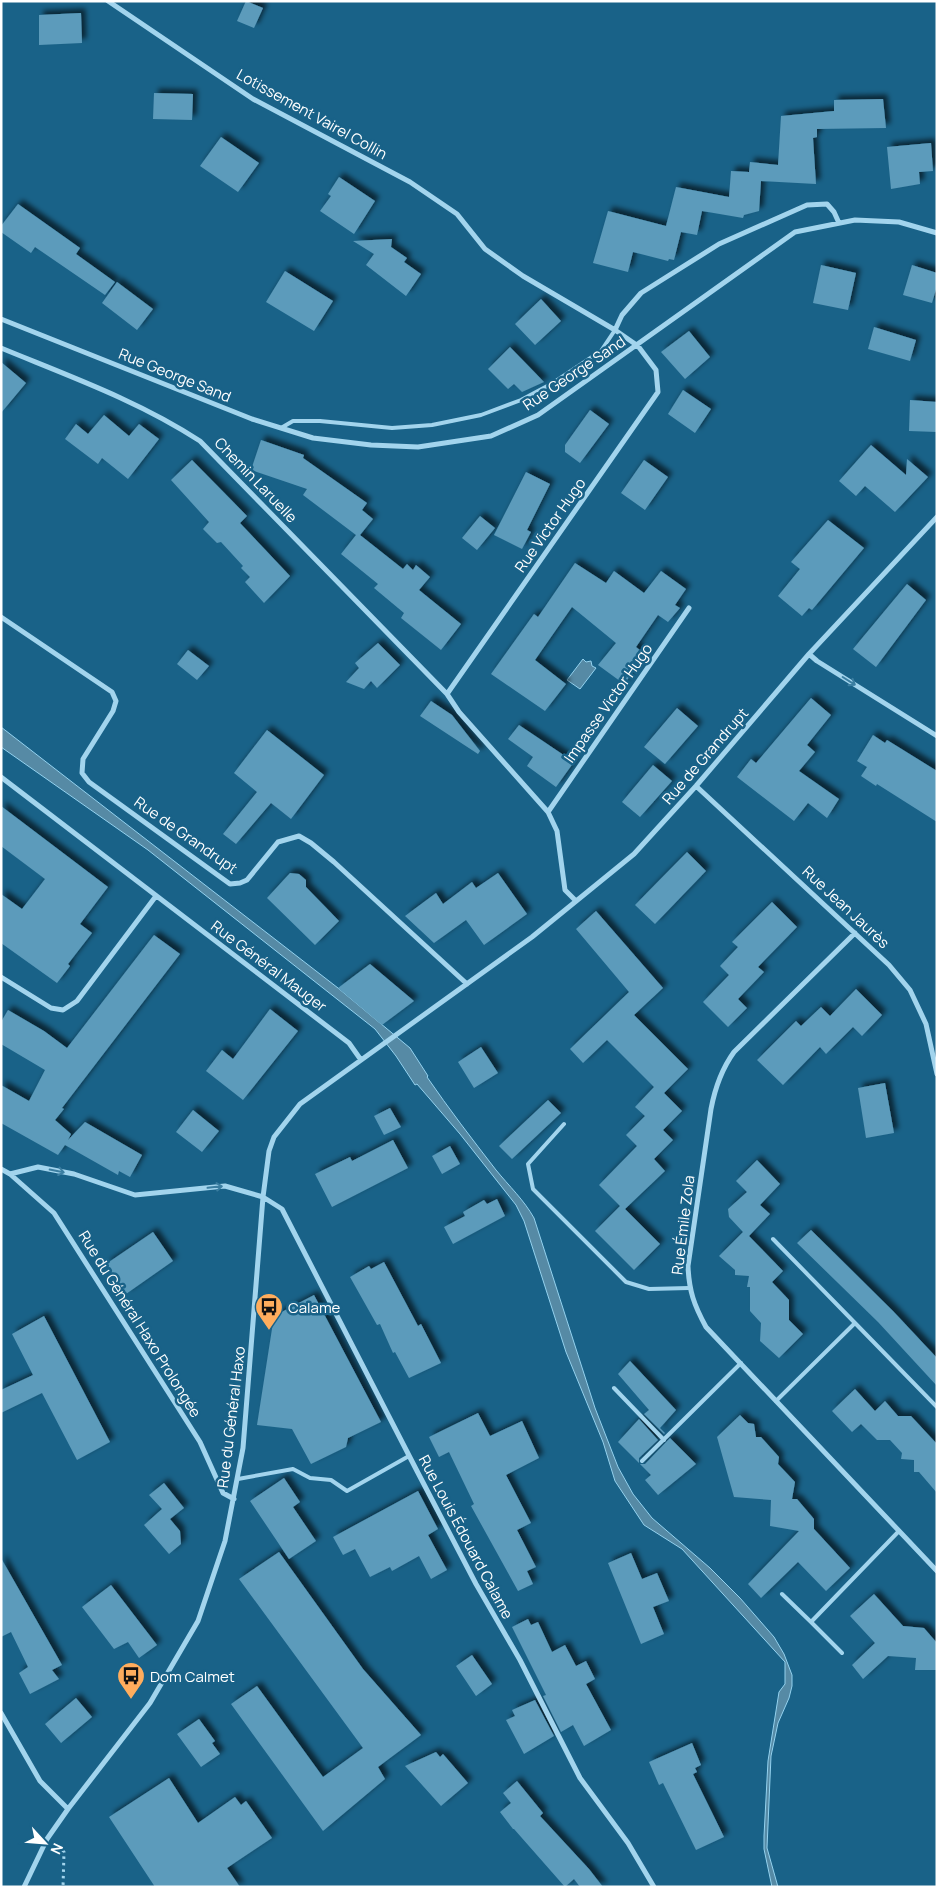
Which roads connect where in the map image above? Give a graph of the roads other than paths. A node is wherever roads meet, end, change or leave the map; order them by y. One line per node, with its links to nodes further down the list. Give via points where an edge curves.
1 (108, 1): 2 (street, Lotissement Vairel Collin, via 253,99 410,182)
2 (456, 214): 6 (street, Rue Victor Hugo, via 485,249 522,276)
3 (838, 224): 4 (street, Rue George Sand, via 855,220 899,222); 6 (street, via 827,204 808,204 720,244 641,293 622,315); 7 (street, Rue George Sand, via 795,232)
4 (937, 233)
5 (1, 319): 9 (street, Rue George Sand, via 189,395)
6 (615, 330): 7 (street, Rue Victor Hugo); 9 (lane, via 601,351 553,383 521,400 481,415 432,425 392,428 293,421)
7 (638, 346): 9 (street, Rue George Sand, via 538,415 491,436 418,447 313,438); 14 (street, Rue Victor Hugo, via 656,370 658,392)
8 (1, 348): 14 (street, Chemin Laruelle, via 111,394 200,440)
9 (281, 428)
10 (937, 517): 13 (street, Rue de Grandrupt)
11 (689, 608): 18 (street, Impasse Victor Hugo)
12 (1, 617): 23 (street, Rue de Grandrupt, via 112,692 116,701 113,711 83,759 82,773 89,782 230,884 247,880 278,842 298,836 334,862)
13 (809, 654): 15 (street, one-way to 15); 17 (street, Rue de Grandrupt)
14 (446, 694): 18 (street)
15 (937, 736)
16 (1, 777): 19 (street, Rue Général Mauger)
17 (696, 786): 20 (street, Rue de Grandrupt, via 634,854); 21 (street, Rue Jean Jaurès)
18 (548, 812): 20 (street, via 557,831 565,890)
19 (156, 896): 22 (street, via 77,1001 63,1010 51,1008); 25 (street, Rue Général Mauger, via 349,1043)
20 (576, 901): 23 (street, Rue de Grandrupt)
21 (855, 933): 26 (street, Rue Jean Jaurès, via 910,990 926,1024); 32 (street, Rue Émile Zola, via 725,1064 711,1109 688,1266)
22 (1, 978)
23 (467, 984): 24 (street, Rue de Grandrupt)
24 (391, 1039): 25 (street, Rue du Général Haxo)
25 (361, 1060): 30 (street, Rue du Général Haxo, via 300,1104 274,1137)
26 (937, 1074)
27 (564, 1124): 32 (lane, via 528,1164 534,1189 626,1282 649,1289)
28 (1, 1169): 29 (street, Rue du Général Haxo Prolongée)
29 (10, 1174): 30 (street, one-way to 30, via 38,1167 74,1174 135,1196 225,1186); 42 (street, Rue du Général Haxo Prolongée, via 54,1213 200,1442 223,1493)
30 (263, 1198): 39 (street, Rue Louis Édouard Calame, via 282,1209); 41 (street, Rue du Général Haxo)
31 (773, 1239): 33 (lane)
32 (689, 1288): 34 (street, Rue Émile Zola, via 706,1327)
33 (855, 1323): 36 (lane); 37 (lane)
34 (741, 1363): 36 (street, Rue Émile Zola); 38 (lane)
35 (614, 1388): 38 (lane)
36 (776, 1401): 43 (street, Rue Émile Zola)
37 (937, 1407)
38 (664, 1440): 40 (lane)
39 (409, 1456): 41 (lane, via 347,1491 331,1480 310,1478 293,1469); 51 (street, Rue Louis Édouard Calame, via 580,1778 628,1842)
40 (642, 1461)
41 (238, 1479): 42 (street, Rue du Général Haxo)
42 (234, 1499): 49 (street, Rue du Général Haxo, via 226,1541 198,1621 150,1703)
43 (899, 1531): 44 (street, Rue Émile Zola); 46 (lane)
44 (937, 1571)
45 (782, 1594): 46 (lane)
46 (811, 1622): 47 (lane)
47 (842, 1654)
48 (1, 1713): 49 (street, via 40,1781)
49 (68, 1809): 50 (street, Rue du Général Haxo, via 47,1839)
50 (24, 1887)
51 (654, 1887)

